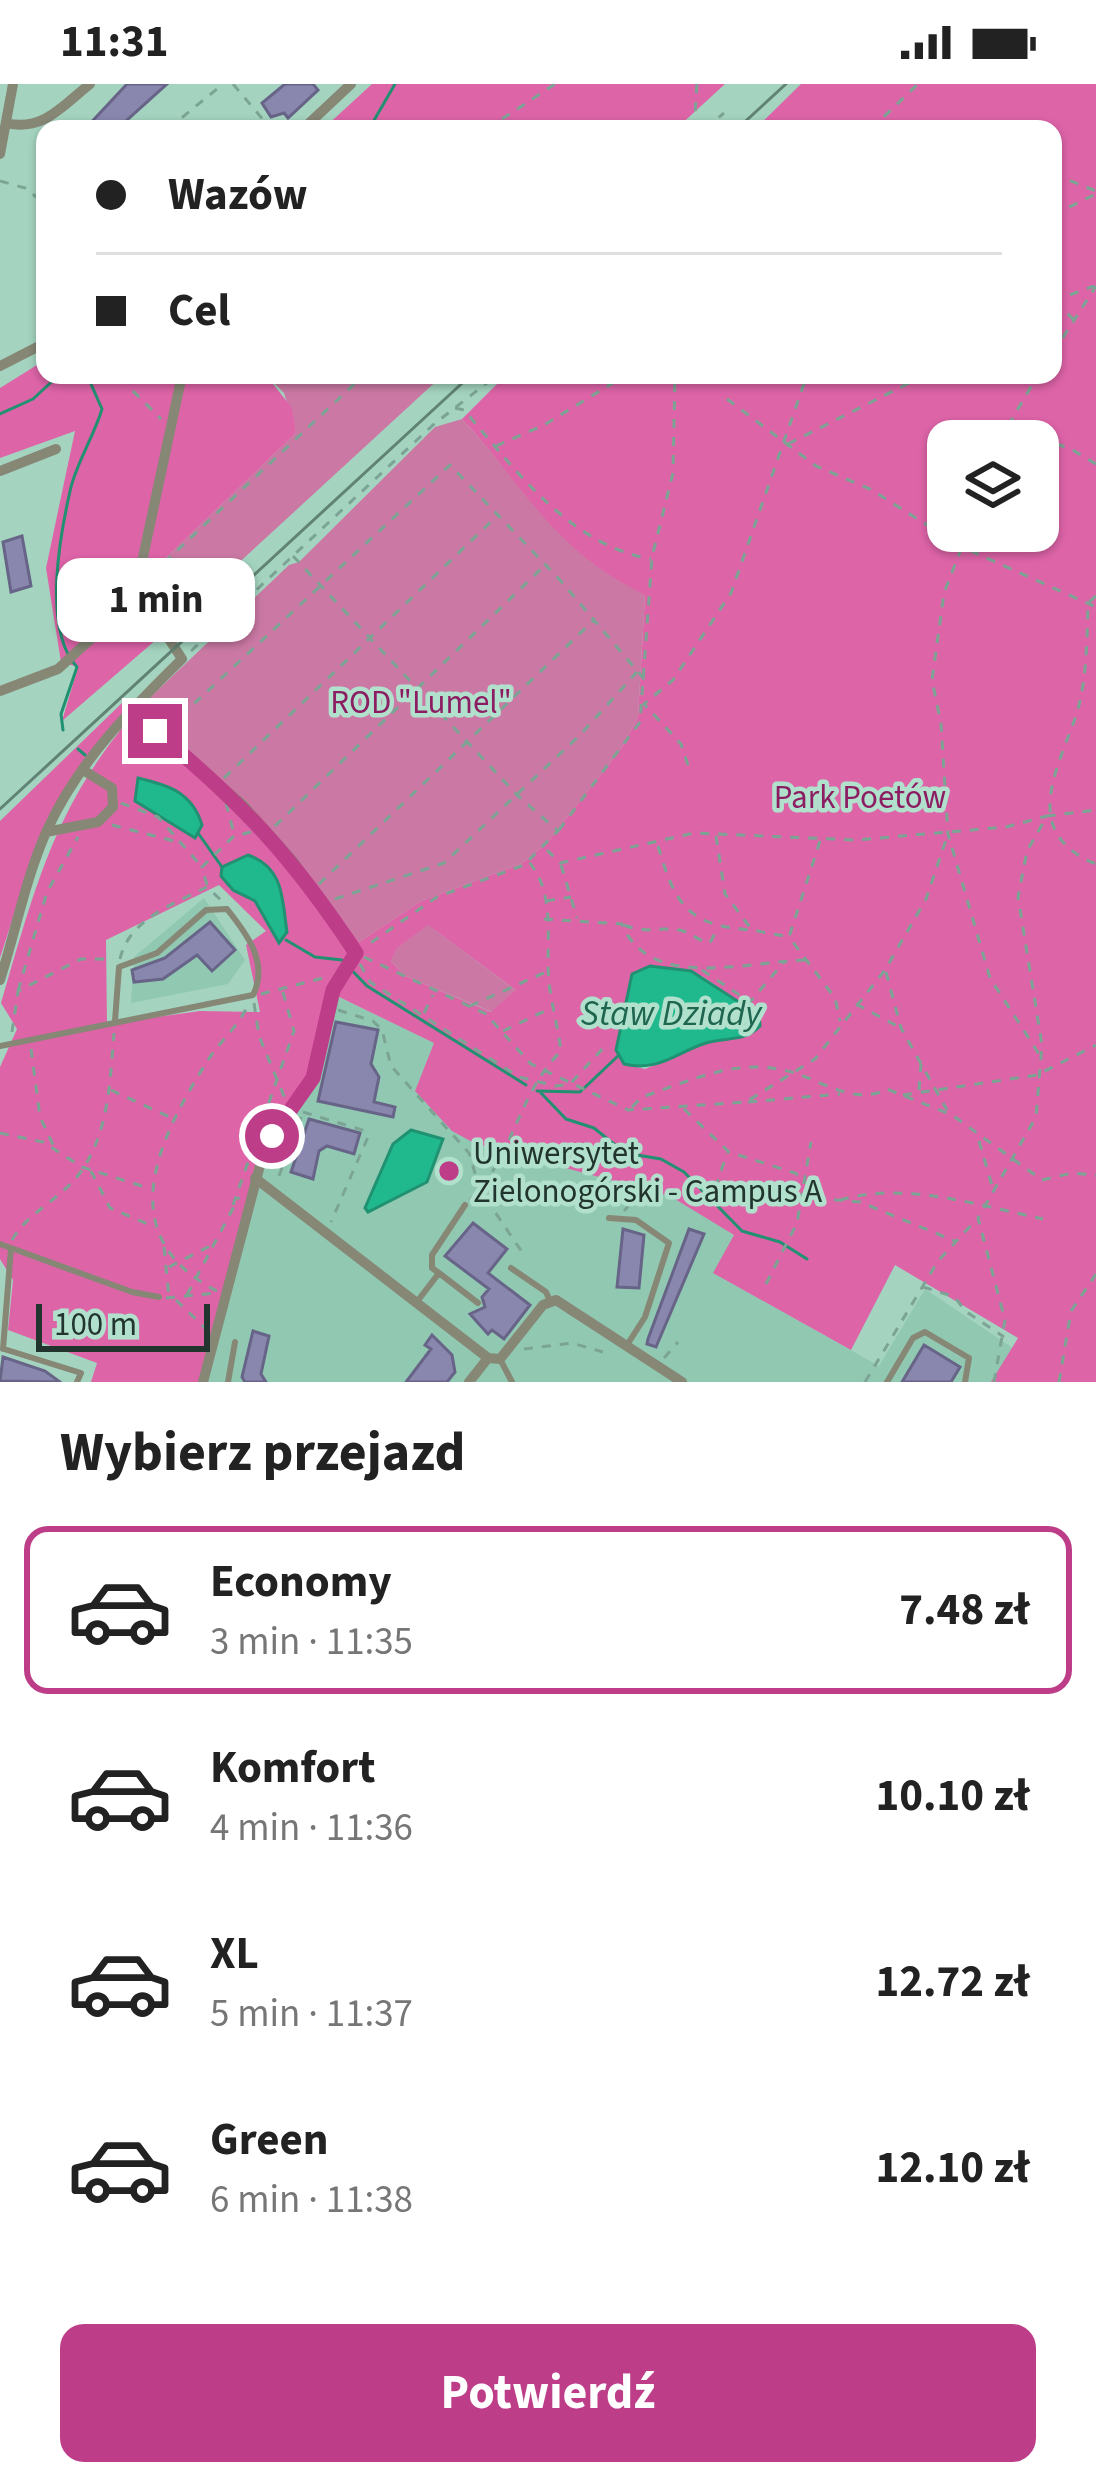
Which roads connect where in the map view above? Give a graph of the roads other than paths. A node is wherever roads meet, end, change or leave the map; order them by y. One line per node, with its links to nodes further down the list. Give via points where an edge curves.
1 (13, 84): 6 (street)
2 (89, 84): 4 (street)
3 (351, 84): 5 (street)
4 (45, 120)
5 (313, 120)
6 (6, 123): 7 (street); 8 (street)
7 (36, 126)
8 (0, 154)
9 (36, 348): 10 (street)
10 (0, 366)
11 (180, 384): 14 (street)
12 (56, 449): 13 (street)
13 (0, 471)
14 (140, 590): 15 (street, via 69,660); 16 (street, via 182,659)
15 (0, 691)
16 (130, 710): 17 (street); 22 (street, via 265,823 316,887 356,958 329,1007 319,1064)
17 (83, 770): 18 (street); 18 (street, via 106,782 116,801 99,821)
18 (46, 832): 19 (street)
19 (0, 980)
20 (115, 1021): 20 (lane, via 120,963 157,953 206,910 227,909 257,957 253,995); 21 (lane)
21 (0, 1046)
22 (255, 1178): 31 (street); 38 (street)
23 (465, 1205): 28 (lane, via 432,1255)
24 (609, 1218): 34 (lane, via 654,1228 669,1243 645,1317)
25 (0, 1244): 26 (lane)
26 (10, 1248): 29 (lane); 35 (lane)
27 (511, 1268): 30 (lane)
28 (439, 1273): 31 (lane); 32 (lane)
29 (159, 1297)
30 (550, 1301): 34 (street); 36 (street)
31 (416, 1303): 36 (street)
32 (478, 1303)
33 (235, 1342): 39 (lane)
34 (625, 1348): 42 (street)
35 (1, 1349): 37 (lane, via 81,1372)
36 (494, 1358): 40 (street); 41 (lane)
37 (77, 1382)
38 (203, 1382)
39 (228, 1382)
40 (469, 1382)
41 (512, 1382)
42 (682, 1382)
43 (887, 1382): 44 (lane, via 926,1331 969,1358)
44 (965, 1382)

